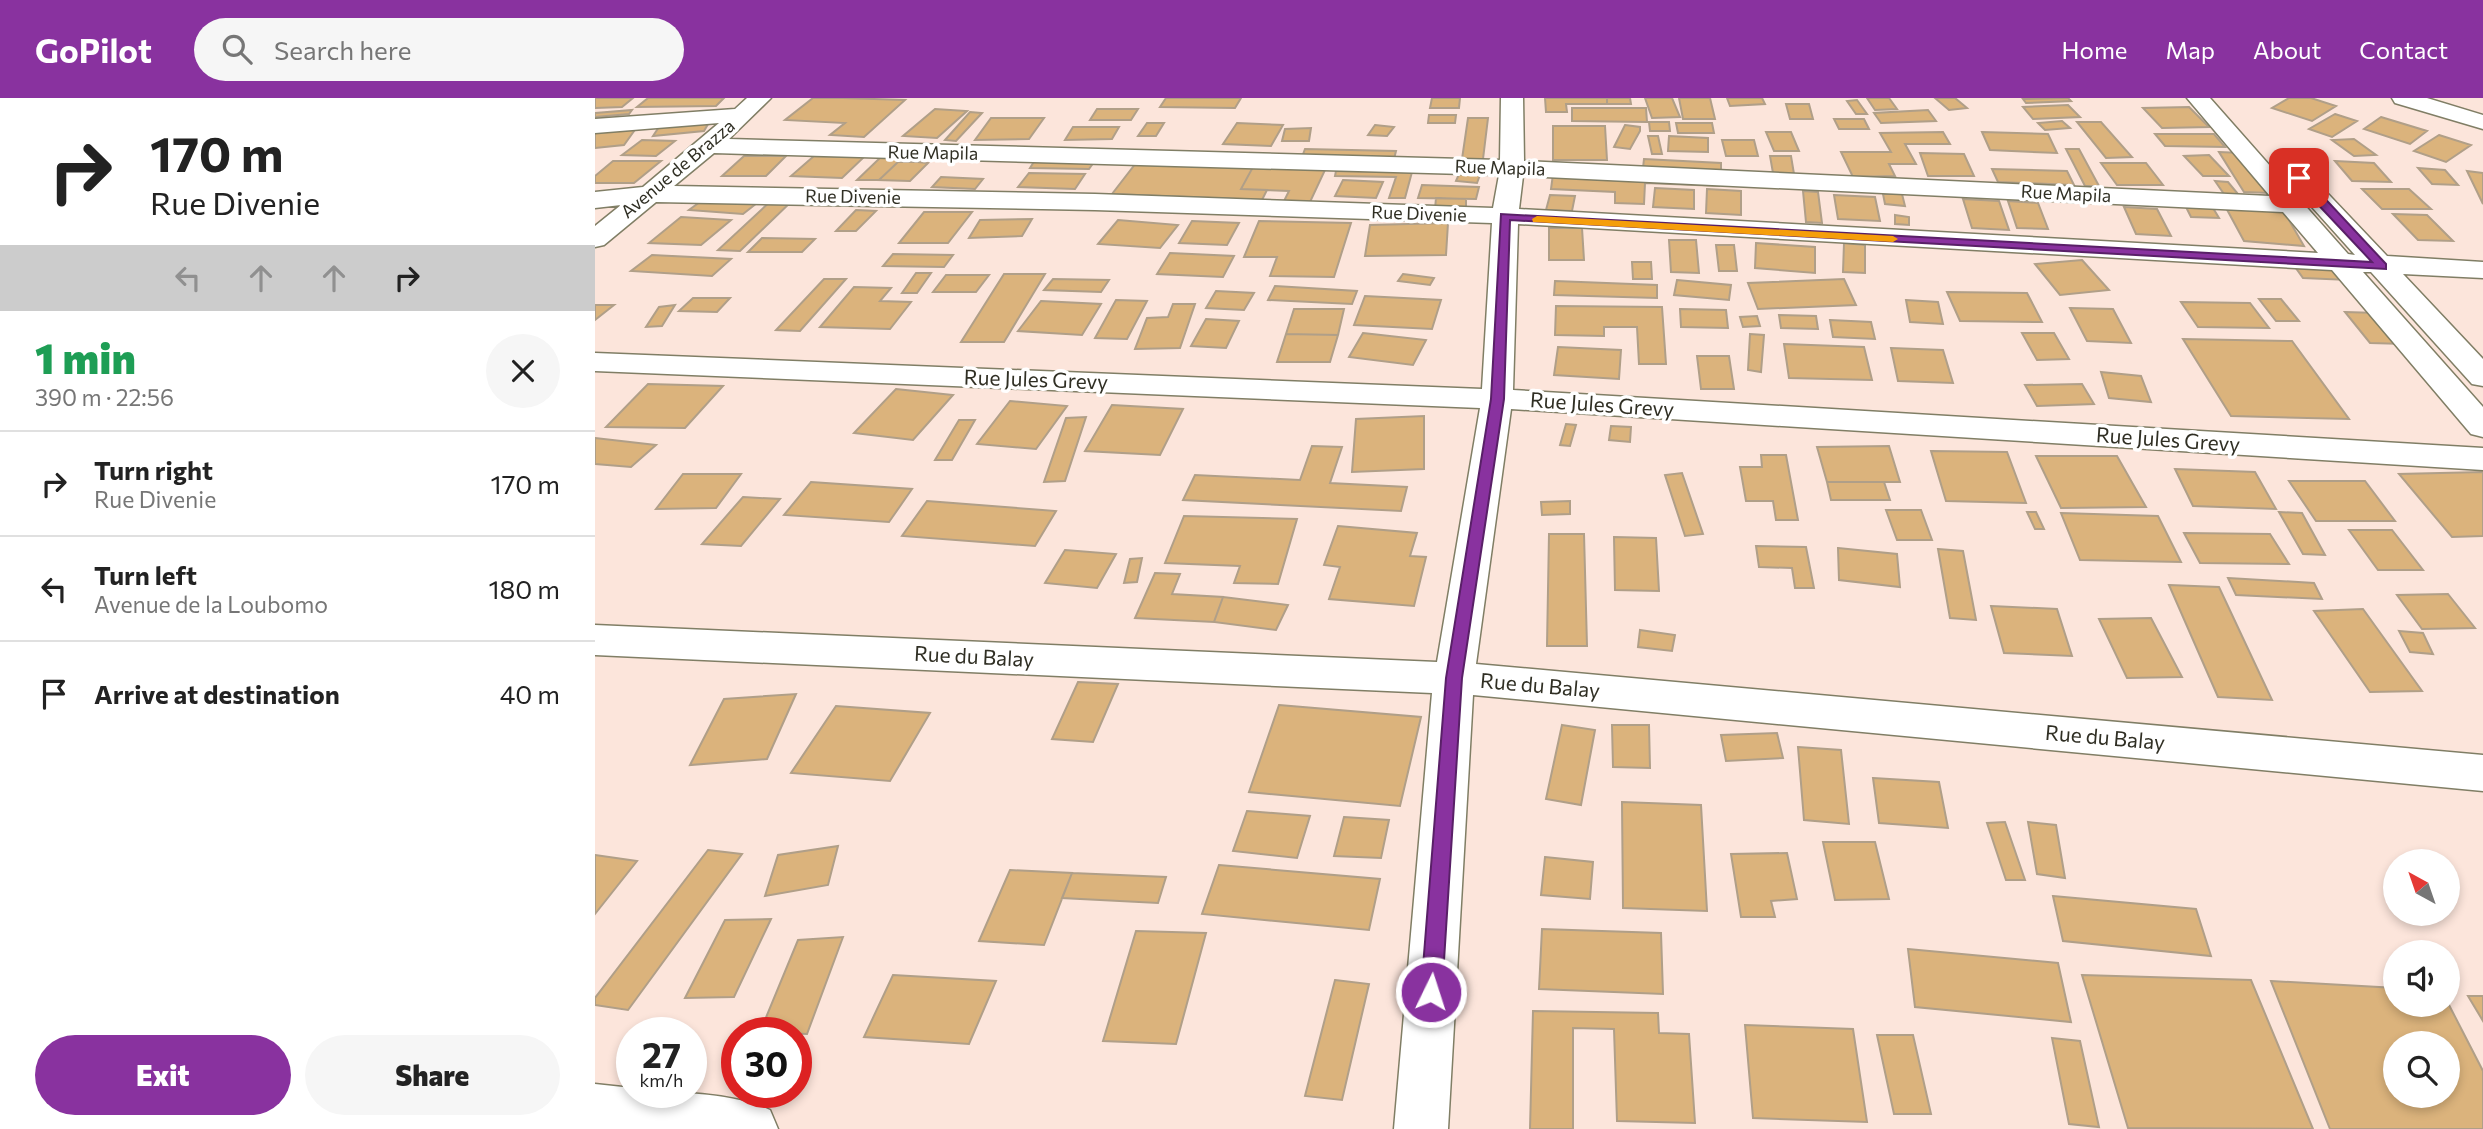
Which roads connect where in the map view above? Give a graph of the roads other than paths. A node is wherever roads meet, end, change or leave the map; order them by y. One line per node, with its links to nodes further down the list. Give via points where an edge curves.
1 (760, 98): 6 (street, Avenue de Brazza)
2 (1512, 98): 10 (street)
3 (2198, 98): 13 (street)
4 (2227, 98): 17 (street)
5 (2403, 98): 7 (street)
6 (741, 116): 8 (street); 9 (street, Avenue de Brazza)
7 (2483, 122)
8 (595, 126)
9 (708, 146): 10 (street, Rue Mapila); 11 (street, Avenue de Brazza)
10 (1512, 168): 13 (street, Rue Mapila); 14 (street)
11 (648, 194): 12 (street, Rue Divenie); 14 (street, Rue Divenie); 15 (street, Avenue de Brazza)
12 (595, 200)
13 (2291, 205): 16 (street)
14 (1505, 216): 16 (street, Rue Divenie); 21 (street)
15 (595, 239)
16 (2340, 263): 17 (street, Rue Divenie); 22 (street)
17 (2382, 266): 18 (street, Rue Divenie); 20 (street)
18 (2483, 270)
19 (595, 362): 21 (street, Rue Jules Grevy)
20 (2483, 377)
21 (1497, 399): 23 (street, Rue Jules Grevy); 25 (street)
22 (2483, 427)
23 (2483, 459)
24 (595, 640): 25 (street, Rue du Balay)
25 (1454, 678): 26 (street, Rue du Balay); 29 (street)
26 (2483, 774)
27 (595, 1111): 28 (street)
28 (751, 1129)
29 (1421, 1129)

